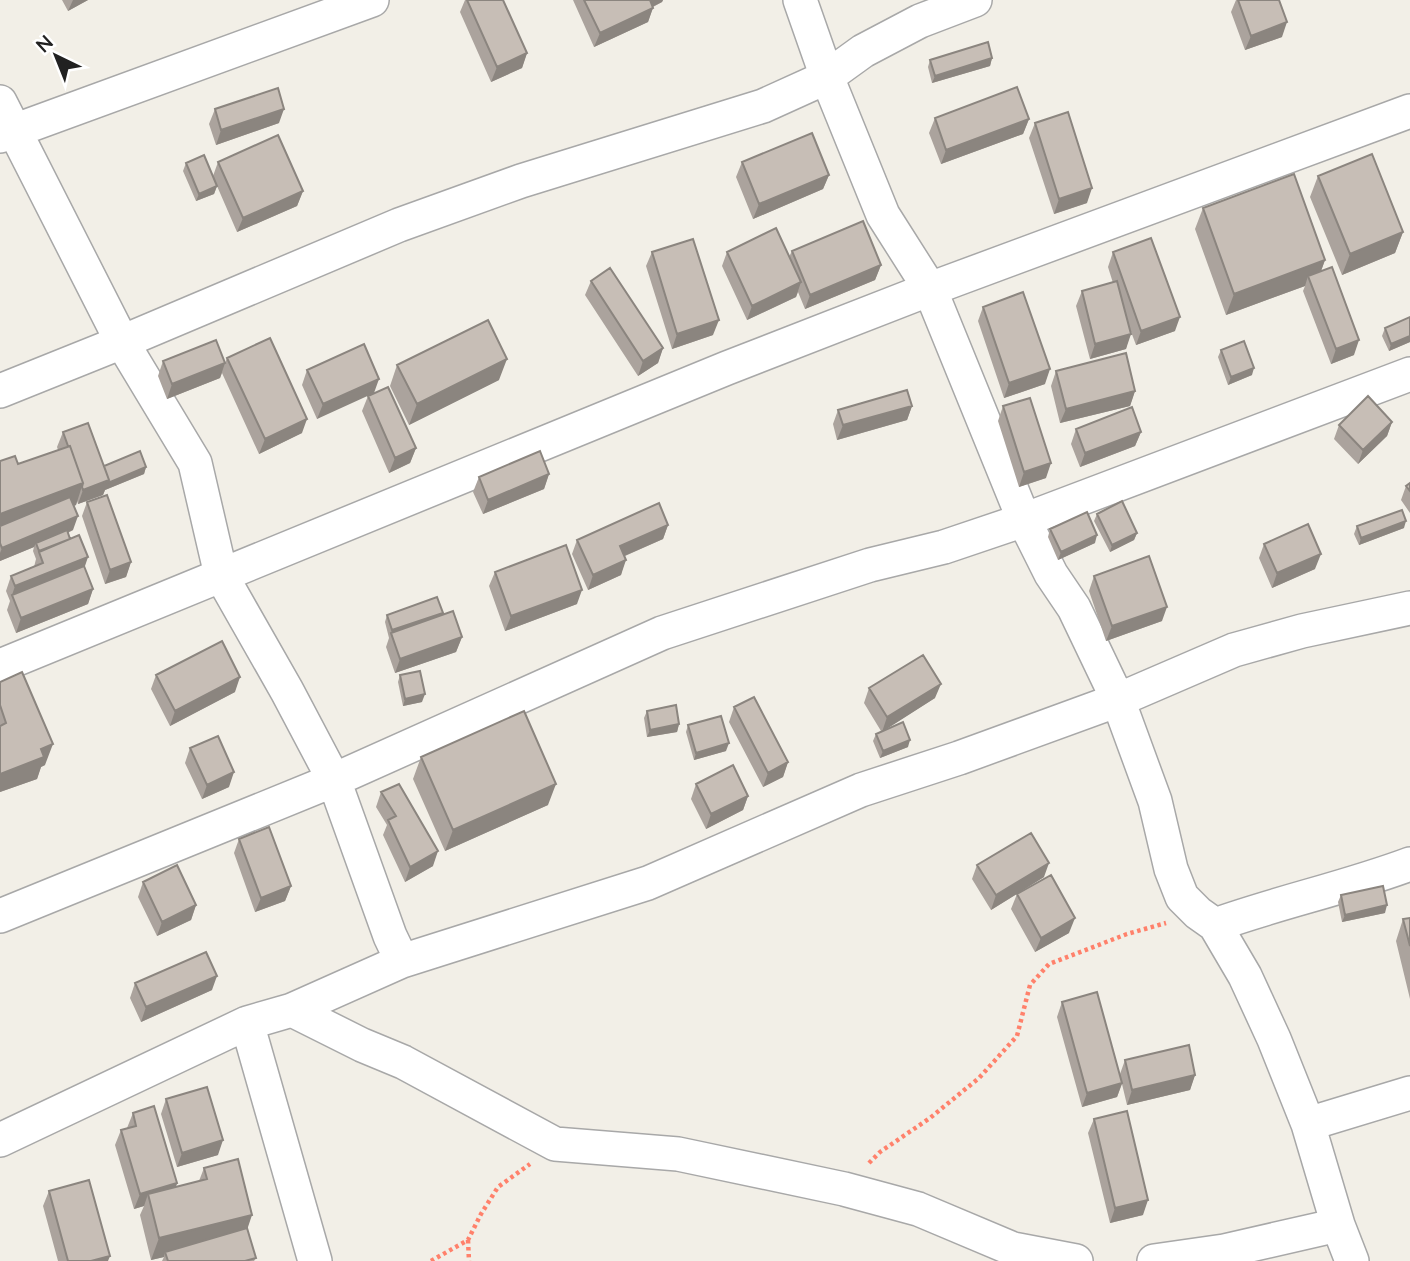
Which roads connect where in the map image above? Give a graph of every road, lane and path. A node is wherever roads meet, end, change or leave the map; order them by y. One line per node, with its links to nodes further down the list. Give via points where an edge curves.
1 (372, 0): 6 (street)
2 (800, 0): 4 (street)
3 (975, 0): 4 (street, via 920,21 863,51)
4 (827, 77): 7 (street, via 883,215); 8 (street, via 763,106 521,181 399,225)
5 (1410, 111): 7 (street)
6 (5, 123): 8 (street)
7 (930, 289): 11 (street); 12 (street)
8 (122, 342): 10 (street); 12 (street, via 195,463)
9 (1410, 374): 11 (street)
10 (0, 391)
11 (1024, 520): 15 (street, via 1074,608); 16 (street, via 662,633)
12 (221, 575): 14 (street); 16 (street)
13 (1410, 608): 15 (street, via 1234,650)
14 (0, 666)
15 (1118, 700): 19 (street, via 1155,802 1182,897); 20 (street, via 861,790 648,883)
16 (334, 780): 18 (street); 20 (street)
17 (1410, 864): 19 (street, via 1258,909)
18 (0, 916)
19 (1207, 919): 24 (street, via 1245,976); 27 (path, via 1127,934 1049,964 1030,985 1017,1036 979,1078 880,1152)
20 (402, 961): 21 (street)
21 (292, 1010): 22 (street); 26 (street, via 404,1062)
22 (247, 1023): 25 (street); 31 (street)
23 (1410, 1093): 24 (street)
24 (1308, 1124): 28 (street)
25 (0, 1140)
26 (555, 1144): 27 (street, via 678,1154); 29 (path, via 498,1187)
27 (844, 1189): 30 (street, via 918,1209)
28 (1338, 1225): 35 (street, via 1224,1251); 36 (street)
29 (468, 1240): 32 (path); 33 (path)
30 (1010, 1255): 34 (street)
31 (315, 1261)
32 (431, 1261)
33 (469, 1261)
34 (1076, 1261)
35 (1154, 1261)
36 (1352, 1261)

